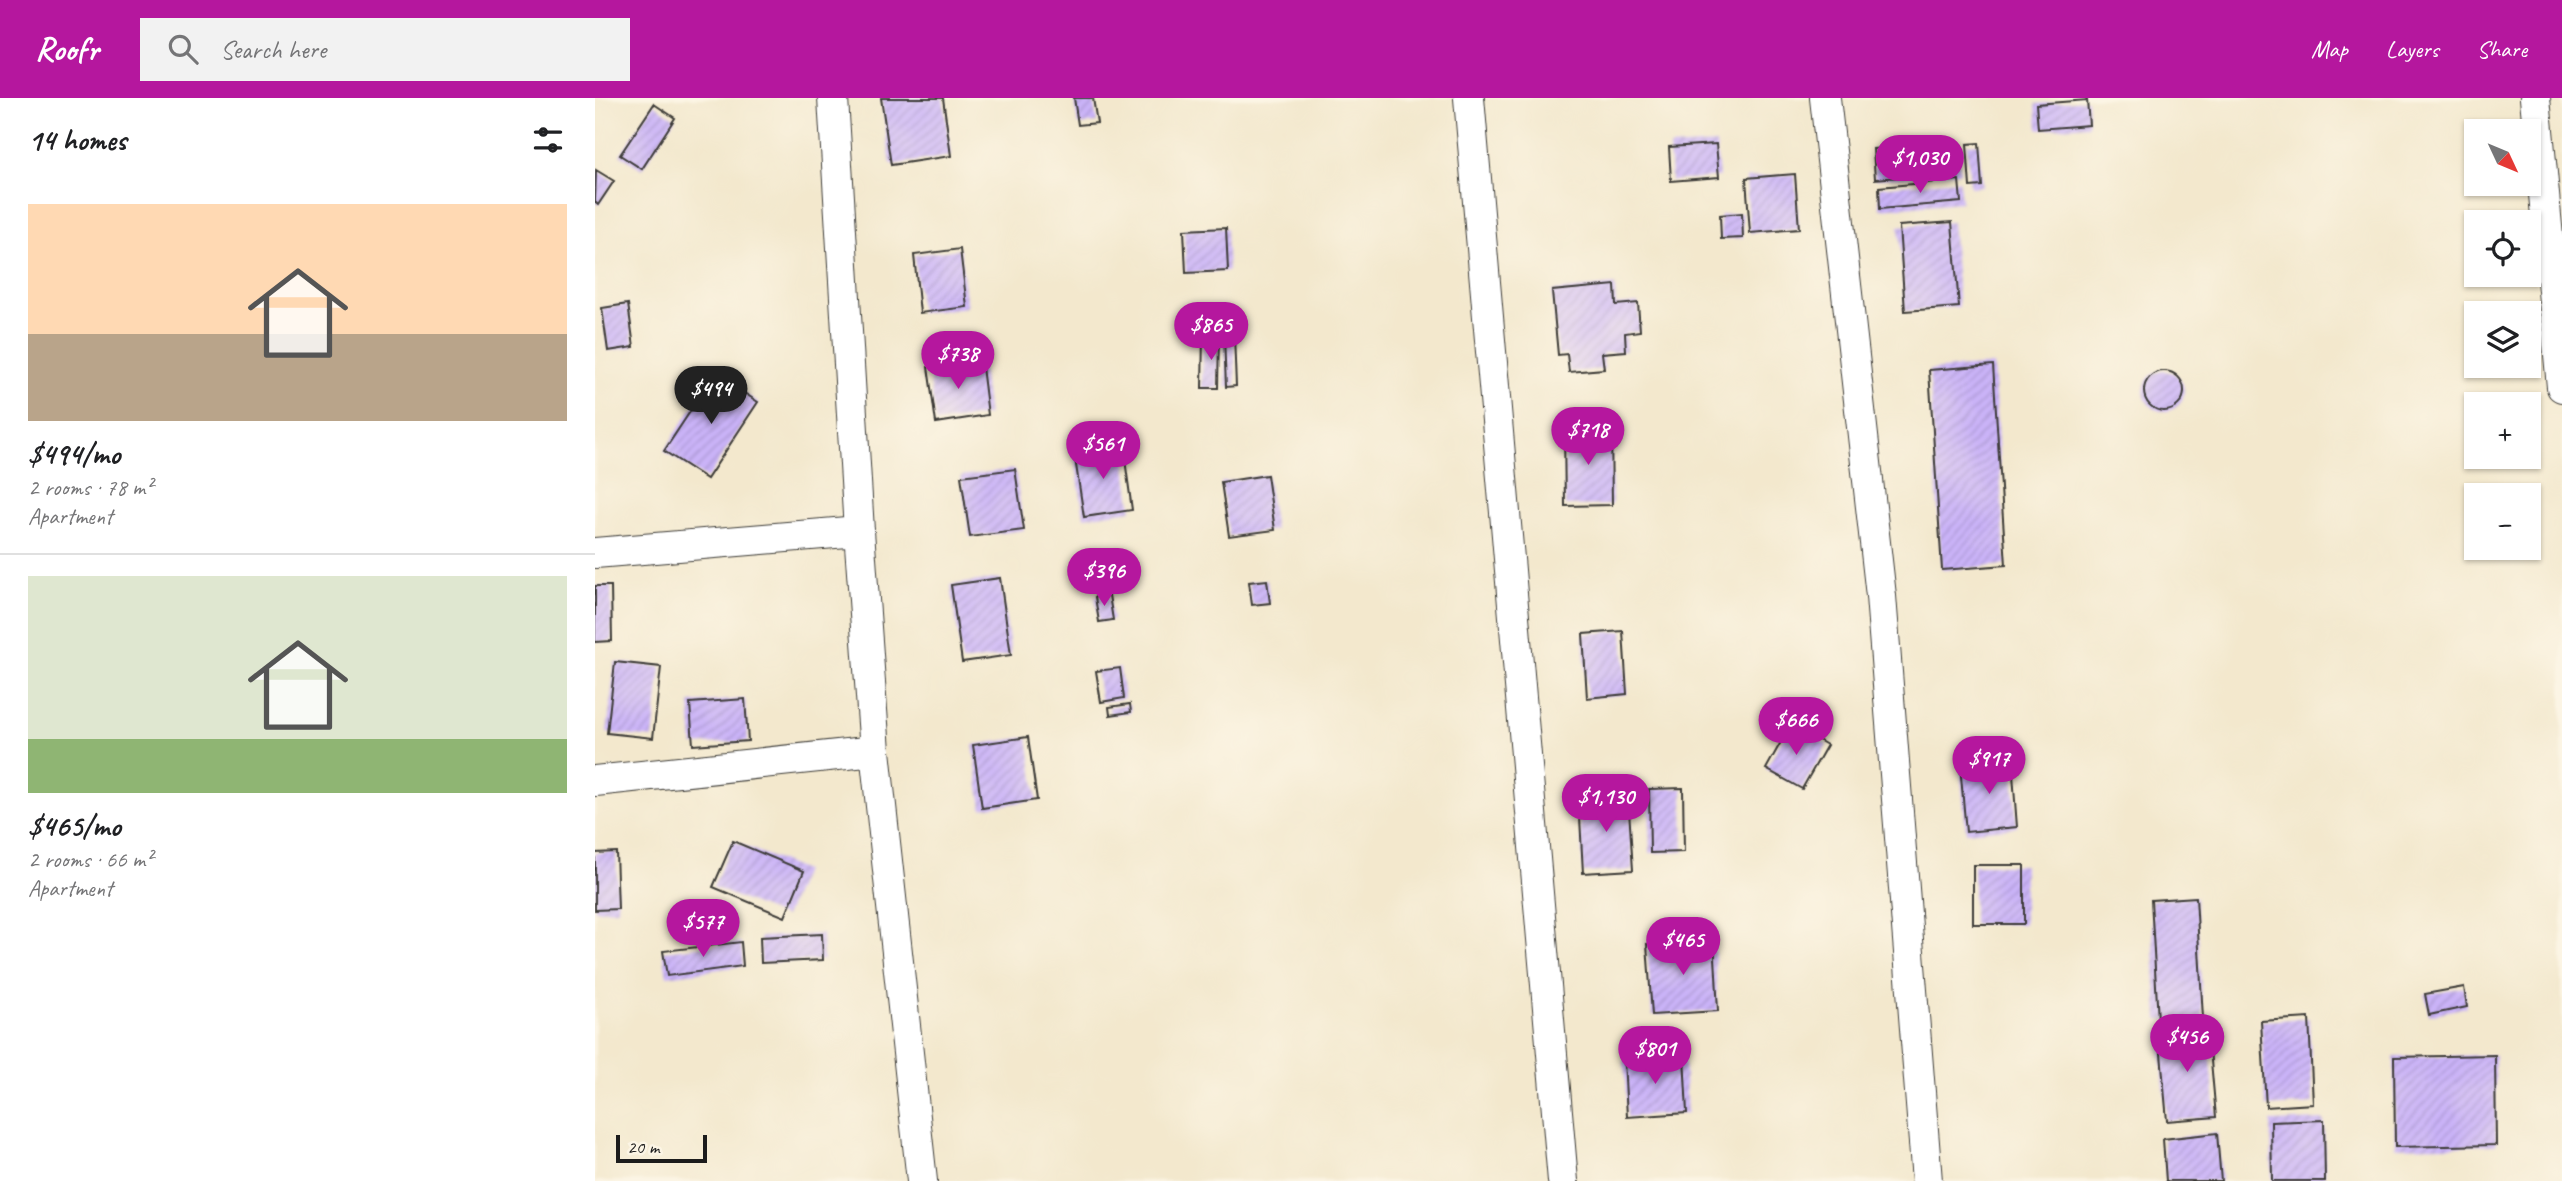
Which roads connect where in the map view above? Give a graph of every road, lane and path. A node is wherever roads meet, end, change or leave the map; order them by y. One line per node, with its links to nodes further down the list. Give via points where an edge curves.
1 (833, 98): 6 (street)
2 (1469, 98): 11 (street)
3 (1825, 98): 12 (street, via 1881,596)
4 (2535, 98): 5 (street)
5 (2562, 387)
6 (859, 531): 7 (street); 8 (street)
7 (595, 553)
8 (875, 751): 9 (street); 10 (street)
9 (595, 781)
10 (922, 1181)
11 (1563, 1181)
12 (1927, 1181)

